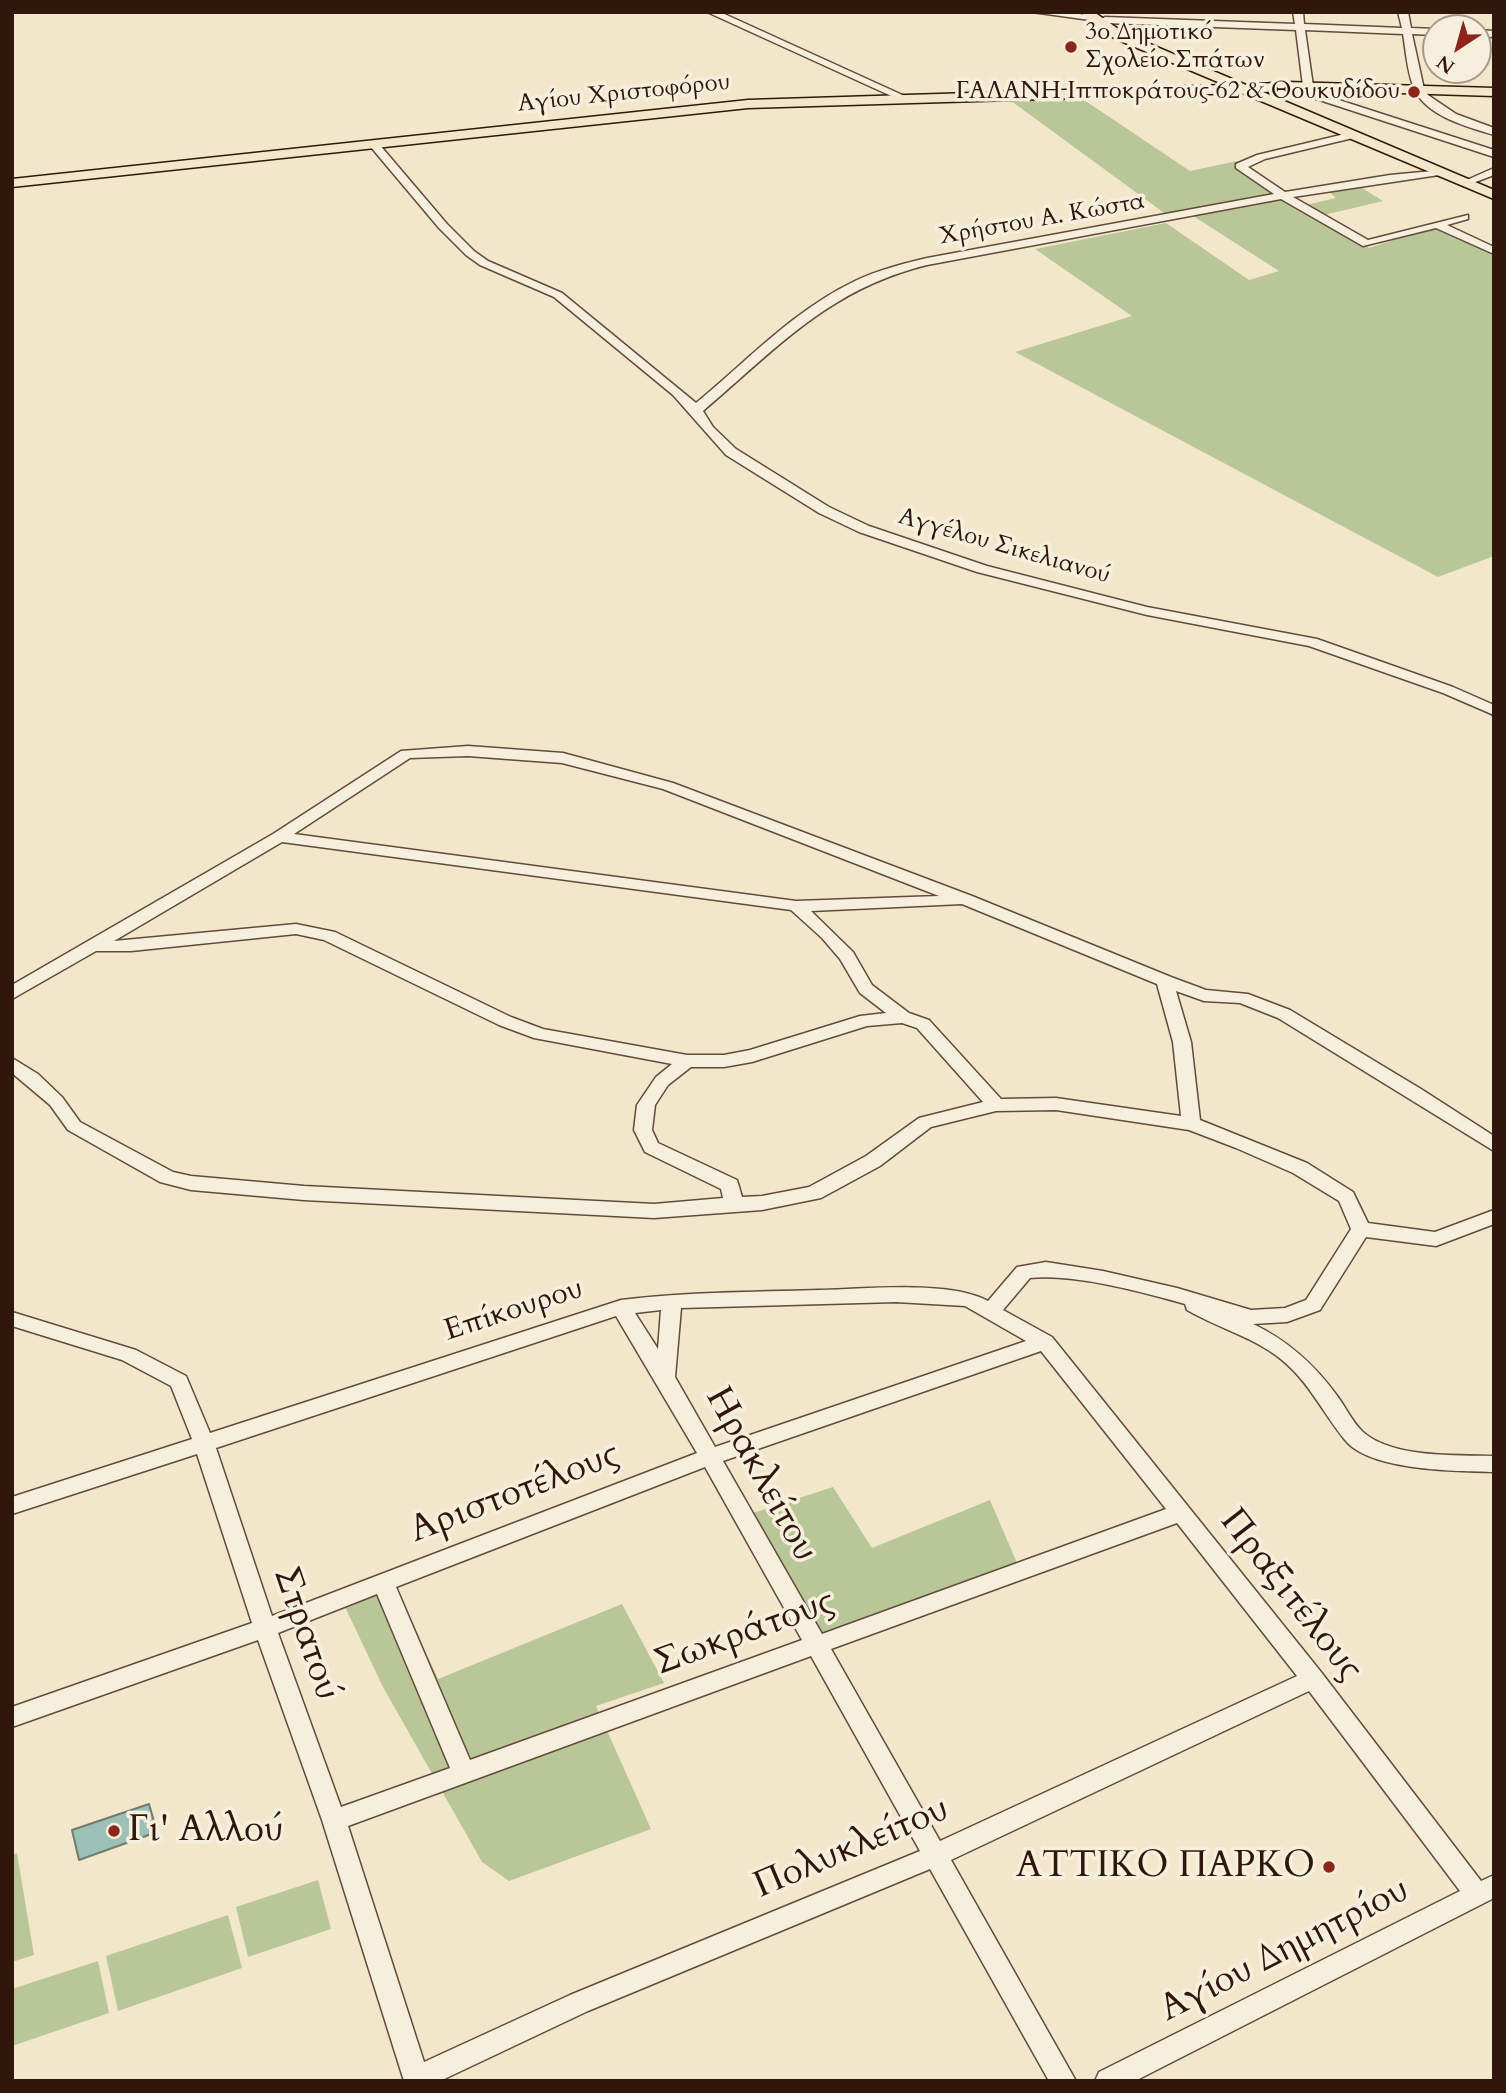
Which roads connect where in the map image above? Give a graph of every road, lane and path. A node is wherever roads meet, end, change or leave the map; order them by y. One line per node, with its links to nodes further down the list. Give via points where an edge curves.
1 (712, 12): 15 (street)
2 (1037, 12): 6 (street)
3 (1194, 12): 7 (street)
4 (1298, 12): 8 (street)
5 (1403, 12): 9 (street)
6 (1094, 15): 7 (street); 11 (main road)
7 (1195, 24): 8 (street)
8 (1299, 27): 9 (street); 12 (street)
9 (1407, 31): 10 (street); 13 (street)
10 (1422, 32)
11 (1252, 88): 12 (main road, Αγίου Χριστοφόρου); 15 (main road, Αγίου Χριστοφόρου); 16 (main road); 18 (main road)
12 (1305, 88): 13 (main road, Αγίου Χριστοφόρου); 16 (main road); 20 (street)
13 (1419, 89): 14 (main road, Αγίου Χριστοφόρου); 17 (street, via 1431,104)
14 (1494, 92)
15 (904, 98): 19 (main road, Αγίου Χριστοφόρου, via 748,104)
16 (1292, 103): 23 (main road)
17 (1494, 132)
18 (1353, 135): 22 (main road); 26 (street, via 1240,166)
19 (375, 146): 24 (main road, Αγίου Χριστοφόρου); 31 (street, Αγγέλου Σικελιανού, via 470,253 558,295)
20 (1494, 153)
21 (1494, 171): 23 (street)
22 (1439, 172): 23 (main road); 26 (street, Χρήστου Α. Κώστα)
23 (1469, 181): 25 (main road); 27 (main road)
24 (12, 183)
25 (1494, 189)
26 (1284, 195): 29 (street, via 1367,244); 31 (street, Χρήστου Α. Κώστα, via 945,259 873,277 793,326)
27 (1494, 195)
28 (1464, 217): 29 (street)
29 (1438, 225): 30 (street)
30 (1494, 251)
31 (696, 410): 32 (street, Αγγέλου Σικελιανού, via 708,429 747,463 824,510 875,533 982,569 1147,611 1312,642)
32 (1494, 711)
33 (279, 836): 34 (street, via 406,754 468,751 563,758 668,786); 35 (street); 36 (street)
34 (966, 900): 35 (street); 37 (street)
35 (796, 906): 39 (street, via 847,956 866,989)
36 (90, 946): 38 (street); 40 (street, via 296,929 329,936 540,1034)
37 (1164, 981): 43 (street, via 1182,1042); 44 (street, via 1204,996 1242,998 1284,1014)
38 (12, 993)
39 (903, 1017): 40 (street, via 866,1020 752,1056); 42 (street, via 923,1024)
40 (687, 1061): 45 (street, via 662,1081 646,1105 643,1130 651,1147 730,1185)
41 (12, 1064): 45 (street, via 56,1101 74,1126 167,1177 191,1184 654,1211)
42 (996, 1105): 43 (street, via 1056,1104); 45 (street, via 925,1122 873,1161 814,1193)
43 (1191, 1124): 47 (street, via 1300,1168 1346,1197)
44 (1494, 1145)
45 (734, 1204)
46 (1494, 1217): 47 (street, via 1436,1239)
47 (1361, 1229): 48 (street, via 1313,1305 1287,1315 1251,1317)
48 (1177, 1295): 51 (street, via 1046,1269 1024,1272); 57 (street, via 1217,1319 1260,1334 1291,1356 1356,1438 1386,1453)
49 (672, 1301): 50 (street, Επίκουρου); 51 (street, Επίκουρου, via 896,1296 968,1299); 54 (street)
50 (621, 1307): 54 (street, Ηρακλείτου); 55 (street, Επίκουρου)
51 (990, 1312): 53 (street, Επίκουρου)
52 (12, 1319): 55 (street, Στρατού, via 129,1355 178,1381)
53 (1045, 1342): 56 (street, Αριστοτέλους); 59 (street, Πραξιτέλους)
54 (665, 1377): 56 (street, Ηρακλείτου)
55 (204, 1443): 58 (street, Επίκουρου); 61 (street, Στρατού)
56 (710, 1457): 60 (street, Αριστοτέλους); 62 (street, Ηρακλείτου)
57 (1494, 1464)
58 (12, 1506)
59 (1180, 1513): 62 (street, Σωκράτους); 63 (street, Πραξιτέλους)
60 (383, 1582): 61 (street, Αριστοτέλους); 65 (street)
61 (265, 1628): 64 (street, Αριστοτέλους); 66 (street, Στρατού)
62 (816, 1646): 65 (street, Σωκράτους); 67 (street, Ηρακλείτου)
63 (1313, 1679): 67 (street, Πολυκλείτου); 68 (street, Πραξιτέλους)
64 (12, 1717)
65 (464, 1774): 66 (street, Σωκράτους)
66 (334, 1820): 69 (street, Στρατού)
67 (934, 1856): 69 (street, Πολυκλείτου, via 579,2003); 70 (street, Ηρακλείτου)
68 (1486, 1890): 71 (street, Αγίου Δημητρίου)
69 (416, 2080)
70 (1063, 2081)
71 (1108, 2081)

